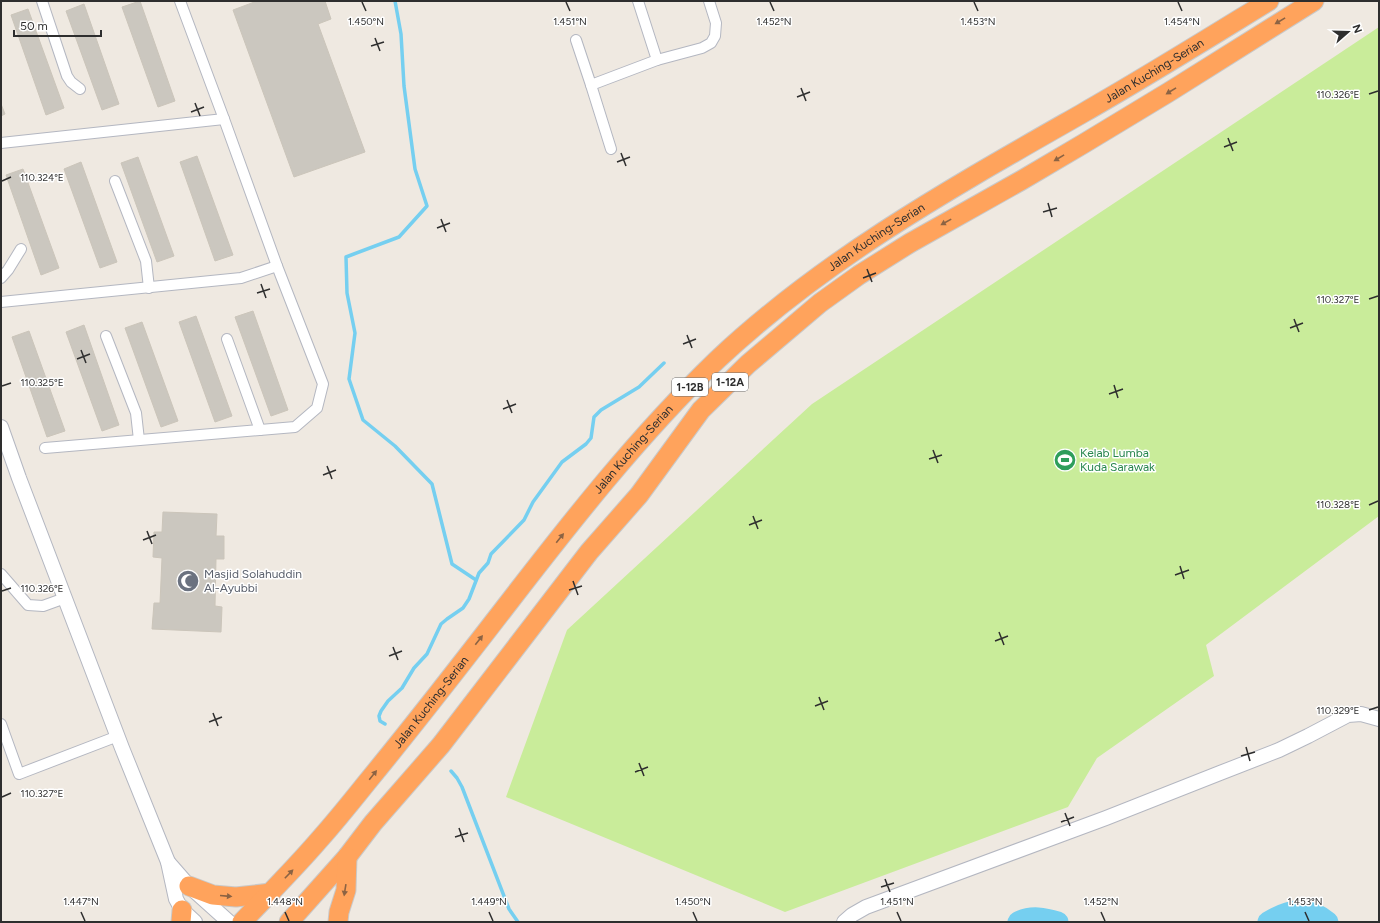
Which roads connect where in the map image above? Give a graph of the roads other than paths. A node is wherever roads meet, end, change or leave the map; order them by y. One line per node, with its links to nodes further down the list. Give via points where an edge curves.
1 (42, 1): 10 (street, via 67,76)
2 (180, 1): 11 (street)
3 (638, 1): 8 (street)
4 (709, 1): 8 (street, via 716,23 716,36 711,43 702,48)
5 (1269, 1): 34 (highway, Jalan Kuching-Serian / 1-12B, one-way to 5, via 321,838 381,765 625,457 669,408 757,324 855,250 918,210 1129,87)
6 (1314, 1): 31 (highway, Jalan Kuching-Serian / 1-12A, one-way to 31, via 1169,92 865,271 820,303 748,364 701,410 639,494 589,552 441,745)
7 (576, 40): 9 (street)
8 (657, 60): 9 (street)
9 (590, 85): 13 (street)
10 (80, 89)
11 (224, 119): 12 (street); 16 (street)
12 (1, 143)
13 (611, 148)
14 (115, 180): 18 (street, via 146,261)
15 (21, 249): 17 (street)
16 (277, 266): 18 (street, via 241,278); 23 (street, via 323,384 318,408 295,427)
17 (1, 278)
18 (150, 288): 19 (street)
19 (1, 302)
20 (106, 336): 24 (street, via 136,413)
21 (227, 339): 23 (street)
22 (1, 427): 27 (street)
23 (260, 430): 24 (street)
24 (139, 440): 25 (street)
25 (44, 448)
26 (1, 574): 27 (street, via 28,605 43,606)
27 (65, 598): 30 (street)
28 (1379, 719): 40 (street, via 1361,714 1348,715 1279,750 1106,818 866,907)
29 (1, 724): 30 (street, via 19,774)
30 (118, 736): 32 (street)
31 (347, 857): 38 (highway, Jalan Kuching-Serian / 1-12A); 39 (highway, one-way to 39, via 346,890)
32 (168, 862): 33 (street); 35 (street, via 176,899)
33 (189, 886): 34 (highway, one-way to 34, via 213,895 236,897); 36 (street)
34 (270, 893): 37 (highway, Jalan Kuching-Serian / 1-12B)
35 (186, 918)
36 (229, 922)
37 (242, 922)
38 (289, 922)
39 (338, 922)
40 (844, 922)

